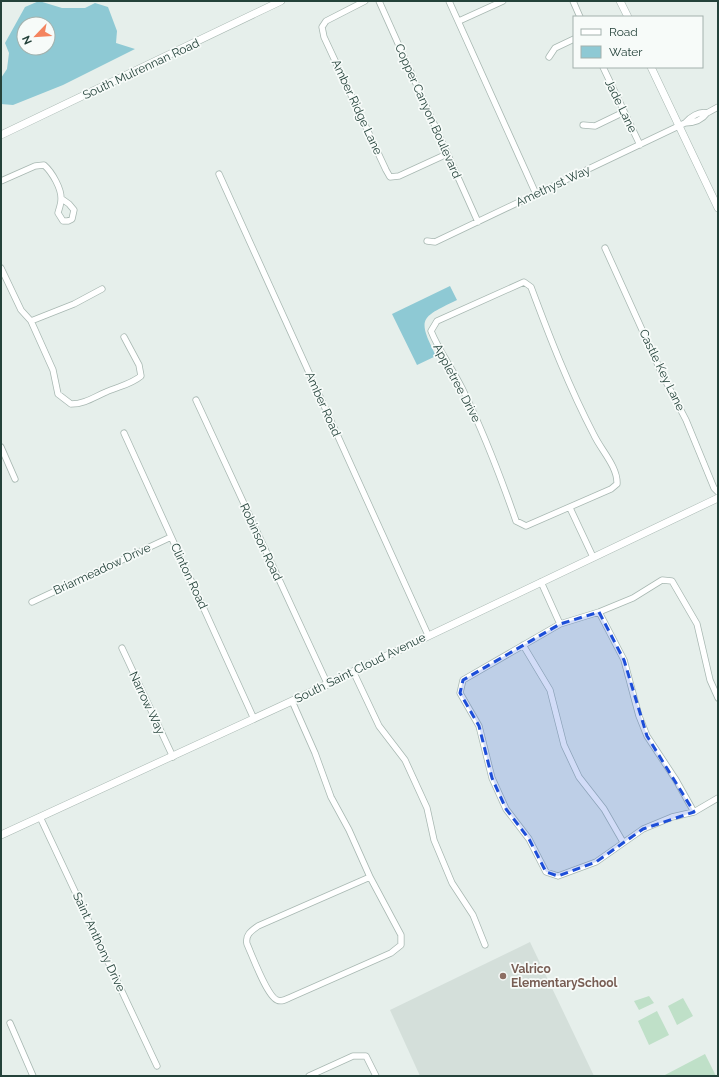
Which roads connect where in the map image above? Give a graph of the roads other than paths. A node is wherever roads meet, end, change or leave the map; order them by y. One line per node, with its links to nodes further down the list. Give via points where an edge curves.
1 (282, 1): 19 (street, South Mulrennan Road)
2 (365, 1): 21 (street, Amber Ridge Lane, via 326,21 322,27 324,37 386,170 390,177 399,176)
3 (379, 1): 21 (street, Copper Canyon Boulevard)
4 (449, 1): 10 (street)
5 (503, 1): 10 (street)
6 (573, 1): 8 (street)
7 (620, 1): 9 (street)
8 (580, 16)
9 (628, 16)
10 (459, 21): 24 (street)
11 (573, 39): 12 (street, via 555,48)
12 (549, 57)
13 (603, 68): 16 (street, Jade Lane)
14 (652, 68): 18 (street)
15 (718, 107): 18 (street, Amethyst Way, via 704,117)
16 (624, 112): 17 (street, via 595,126); 20 (street, Jade Lane)
17 (583, 125)
18 (682, 125): 20 (street, Amethyst Way); 26 (street)
19 (1, 136)
20 (640, 145): 24 (street, Amethyst Way)
21 (447, 154): 27 (street, Copper Canyon Boulevard)
22 (219, 174): 47 (street, Amber Road)
23 (1, 181): 25 (street, via 35,166 44,165 56,182)
24 (536, 194): 27 (street, Amethyst Way)
25 (62, 199)
26 (718, 208)
27 (478, 222): 28 (street, Amethyst Way, via 435,242)
28 (427, 241)
29 (606, 248): 38 (street, Castle Key Lane)
30 (1, 268): 32 (street, via 21,310)
31 (102, 289): 32 (street, via 74,304)
32 (31, 321): 33 (street, via 53,370 58,394 71,404 82,404 132,383 141,376 139,365)
33 (124, 337)
34 (196, 400): 51 (street, Robinson Road)
35 (124, 433): 41 (street, Clinton Road)
36 (1, 447): 37 (street)
37 (16, 479)
38 (718, 492)
39 (718, 498): 42 (street, South Saint Cloud Avenue)
40 (570, 508): 40 (street, Appletree Drive, via 531,525 526,526 516,521 491,450 461,386 431,331 437,321 524,282 531,287 574,397 617,476 617,484 611,490); 42 (street)
41 (171, 536): 44 (street, Briarmeadow Drive); 54 (street, Clinton Road)
42 (593, 557): 43 (street, South Saint Cloud Avenue)
43 (541, 582): 46 (street); 47 (street, South Saint Cloud Avenue)
44 (32, 602)
45 (598, 612): 46 (street); 52 (street, via 633,598 662,580 672,582 697,624 710,680); 57 (street, via 624,660 646,736)
46 (560, 624): 48 (street)
47 (428, 635): 50 (street, South Saint Cloud Avenue)
48 (523, 645): 60 (street, via 550,690 564,745 579,777 604,809); 60 (street, via 462,680 460,693 479,726 492,778 506,810 529,839 546,872 558,876 596,862)
49 (122, 648): 55 (street, Narrow Way)
50 (353, 671): 51 (street, South Saint Cloud Avenue); 62 (street, via 379,726 404,760 427,808 434,840 452,883 473,915)
51 (327, 683): 53 (street, South Saint Cloud Avenue)
52 (718, 698)
53 (292, 701): 54 (street, South Saint Cloud Avenue); 61 (street, via 331,797)
54 (254, 719): 55 (street, South Saint Cloud Avenue)
55 (173, 757): 58 (street, South Saint Cloud Avenue)
56 (718, 798): 57 (street)
57 (694, 812): 60 (street, via 672,817 643,829)
58 (40, 817): 59 (street, South Saint Cloud Avenue); 64 (street, Saint Anthony Drive)
59 (1, 835)
60 (623, 842)
61 (370, 877): 61 (street, via 401,935 401,945 392,953 289,998 280,1001 274,998 248,944 249,933 258,926)
62 (485, 945)
63 (10, 1023): 65 (street)
64 (158, 1066)
65 (33, 1076)
66 (309, 1076): 67 (street, via 353,1056 366,1056)
67 (376, 1076)

